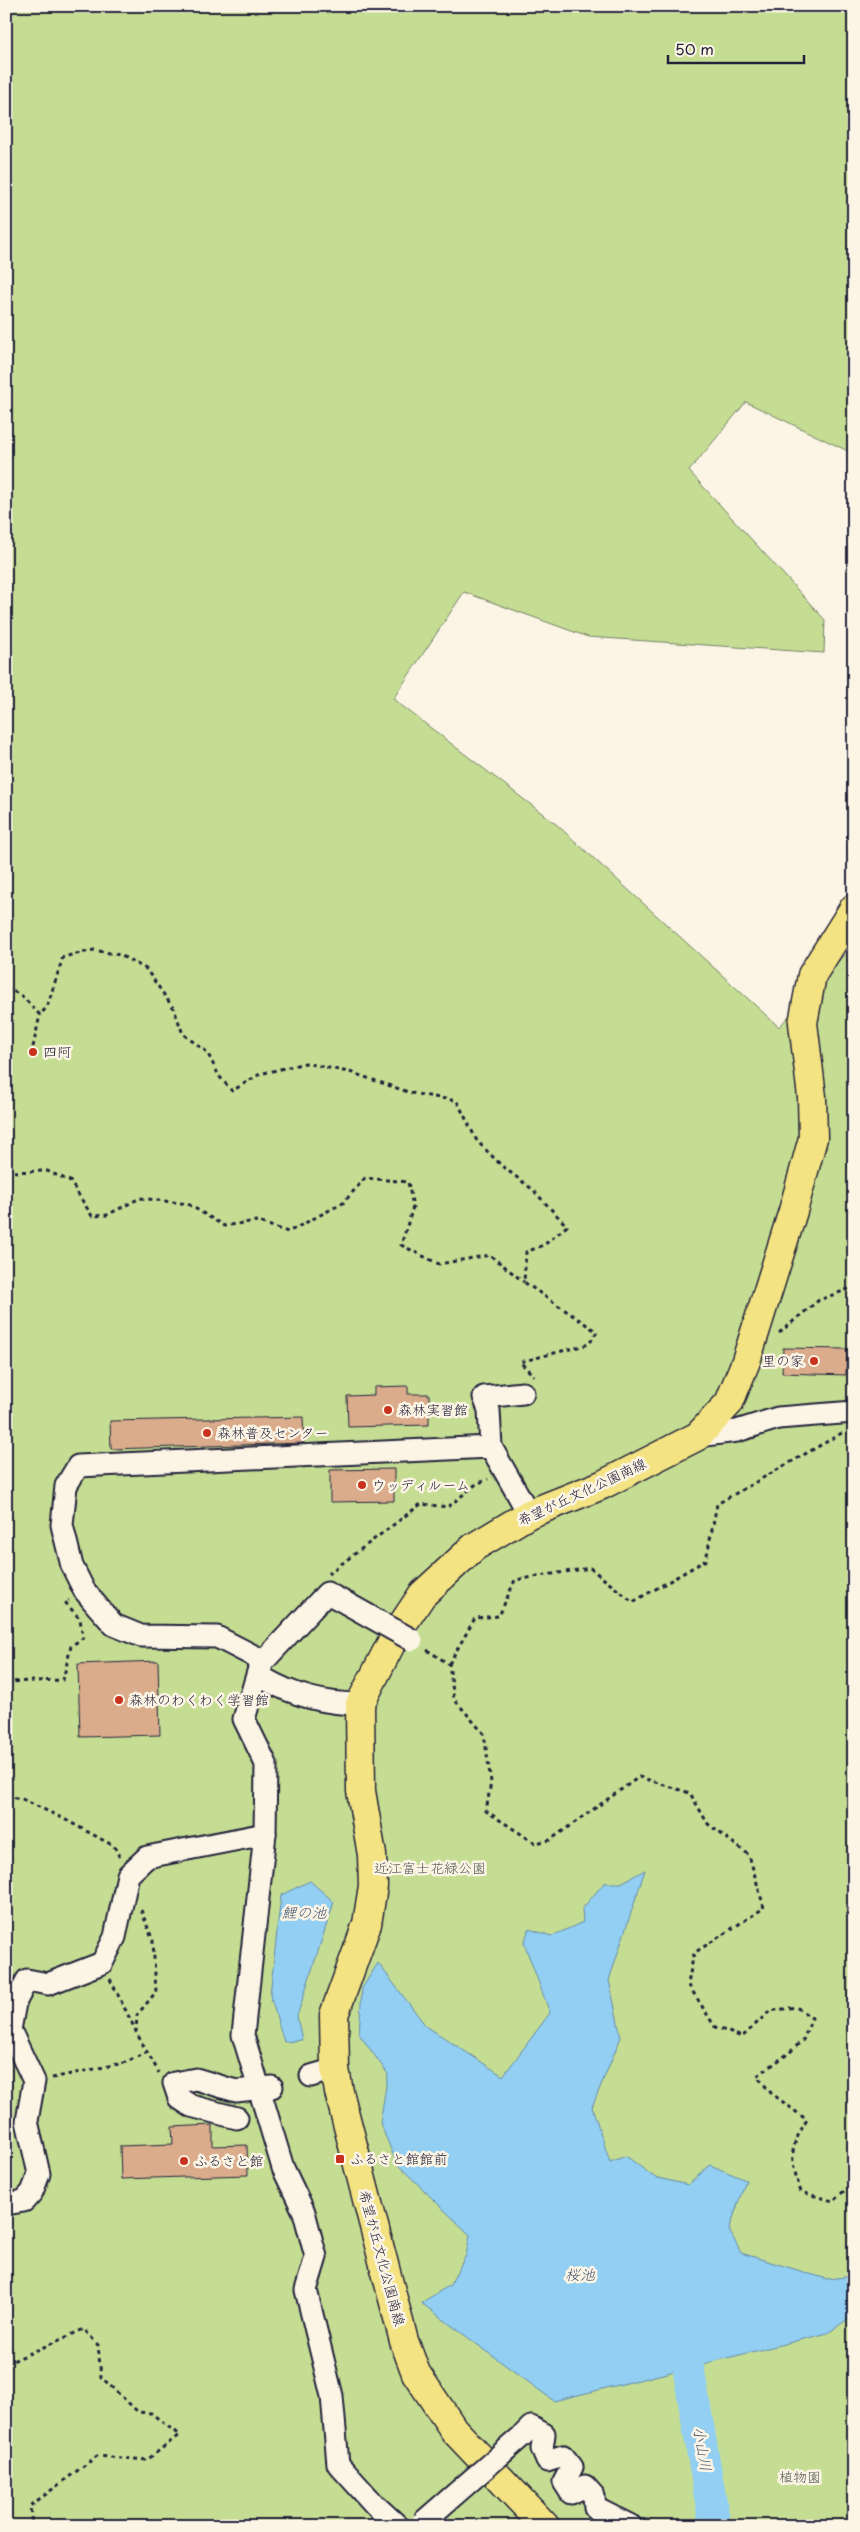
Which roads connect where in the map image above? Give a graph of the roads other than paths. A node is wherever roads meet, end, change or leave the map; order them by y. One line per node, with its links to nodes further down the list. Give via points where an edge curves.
1 (854, 908): 4 (main road, 希望が丘文化公園南線, via 812,975 803,1023 812,1096 813,1138 793,1211 746,1361 729,1403)
2 (529, 1385): 5 (lane, via 484,1397 489,1410)
3 (854, 1412): 4 (lane, via 778,1418 737,1431)
4 (698, 1436): 6 (main road, 希望が丘文化公園南線, via 602,1485)
5 (491, 1447): 6 (lane); 8 (lane, via 78,1466 66,1486 62,1525 72,1566 84,1590 114,1625 141,1636 217,1637 254,1656)
6 (529, 1514): 9 (main road, 希望が丘文化公園南線, via 474,1547 422,1595 396,1634)
7 (412, 1640): 8 (lane, bridge, via 327,1593)
8 (260, 1665): 9 (lane, via 263,1678 302,1697); 10 (lane, via 244,1719 266,1764)
9 (360, 1704): 16 (main road, 希望が丘文化公園南線, via 361,1790 372,1855 373,1886 367,1924 334,2014 323,2072 416,2373 454,2430)
10 (265, 1834): 11 (lane, via 243,2035); 13 (lane, via 147,1857 128,1875 115,1937 102,1963 48,1984 27,1980 21,1988 11,2016 10,2030 34,2081 27,2121 39,2174 32,2192 24,2201)
11 (266, 2088): 12 (lane, via 236,2091 196,2079 174,2083 179,2098 191,2106); 15 (lane, via 284,2168 304,2212 316,2257 306,2290 332,2396 338,2464)
12 (237, 2118)
13 (6, 2204)
14 (421, 2525): 17 (lane, bridge, via 532,2427 544,2434 542,2449 547,2461 563,2456 572,2467 564,2482 572,2493 586,2486 594,2496 595,2508)
15 (398, 2526)
16 (545, 2526)
17 (631, 2526)

